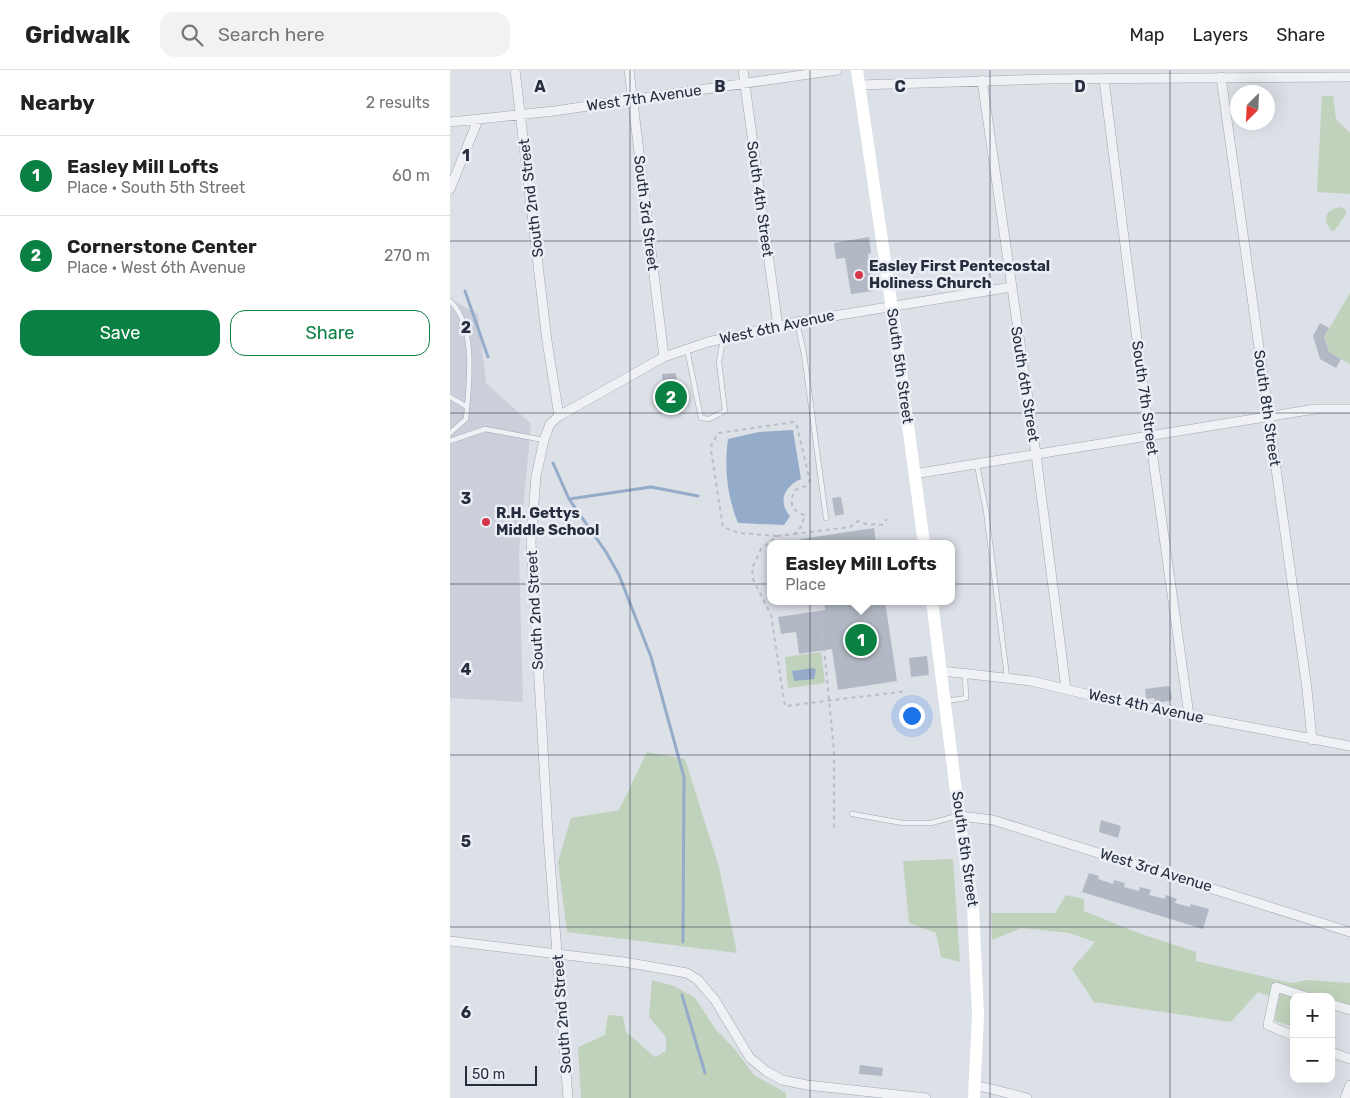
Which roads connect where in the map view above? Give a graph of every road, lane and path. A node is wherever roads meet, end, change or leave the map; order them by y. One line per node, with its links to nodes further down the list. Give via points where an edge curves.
1 (516, 70): 14 (street, South 2nd Street)
2 (629, 70): 13 (street, South 3rd Street)
3 (743, 70): 11 (street, South 4th Street)
4 (837, 70): 11 (street, West 7th Avenue)
5 (857, 70): 12 (street, South 5th Street)
6 (1048, 74): 9 (street); 10 (street)
7 (1221, 77): 8 (street); 10 (street); 30 (street, South 8th Street)
8 (1350, 77)
9 (982, 80): 12 (street); 18 (street, South 6th Street)
10 (1104, 80): 32 (street, South 7th Street)
11 (745, 84): 13 (street, West 7th Avenue); 22 (street, South 4th Street)
12 (858, 85): 20 (street, South 5th Street)
13 (632, 100): 14 (street, West 7th Avenue); 25 (street, South 3rd Street)
14 (521, 115): 15 (street, West 7th Avenue); 29 (street, South 2nd Street)
15 (478, 120): 16 (street, West 7th Avenue); 17 (street)
16 (450, 122)
17 (450, 189)
18 (1011, 287): 20 (street, West 6th Avenue); 35 (street, South 6th Street)
19 (450, 301): 27 (lane, via 464,321 470,370)
20 (892, 304): 21 (street, West 6th Avenue); 37 (street, South 5th Street)
21 (797, 322): 22 (street, West 6th Avenue); 38 (lane)
22 (778, 327): 23 (street, West 6th Avenue)
23 (723, 339): 24 (street, West 6th Avenue); 24 (lane, via 719,362 725,411 709,419 701,418)
24 (687, 349): 25 (street, West 6th Avenue)
25 (664, 357): 29 (street, West 6th Avenue)
26 (450, 397): 27 (lane)
27 (467, 408): 31 (lane, via 466,419)
28 (1350, 409): 30 (street, via 1315,408)
29 (559, 416): 33 (street, South 2nd Street, via 550,424)
30 (1268, 416): 32 (street); 55 (street, South 8th Street)
31 (451, 431)
32 (1150, 434): 35 (street); 54 (street, South 7th Street)
33 (544, 440): 34 (lane, via 484,429); 62 (street, South 2nd Street, via 536,476 531,542)
34 (450, 441)
35 (1036, 454): 36 (street); 50 (street, South 6th Street)
36 (976, 463): 37 (street); 49 (lane, via 986,511)
37 (914, 474): 43 (street, South 5th Street)
38 (826, 518)
39 (887, 519): 40 (path, via 882,525 858,520 850,527)
40 (794, 534): 41 (path); 41 (path, via 801,527 805,515 793,509 791,496 794,490 810,481 797,426 789,421 720,433 712,443 712,450 723,528 739,534)
41 (778, 536): 42 (path)
42 (774, 540)
43 (923, 540)
44 (767, 546): 52 (path, via 757,555 752,577 771,615 785,706)
45 (933, 605): 47 (street, South 5th Street)
46 (821, 616): 52 (path)
47 (942, 671): 48 (street, West 4th Avenue); 53 (street, South 5th Street)
48 (964, 672): 49 (street, West 4th Avenue); 53 (lane, via 966,698)
49 (1007, 677): 50 (street, West 4th Avenue)
50 (1066, 689): 54 (street, West 4th Avenue)
51 (907, 691): 52 (path)
52 (830, 700): 59 (path)
53 (946, 701): 58 (street, South 5th Street)
54 (1189, 716): 55 (street, West 4th Avenue)
55 (1312, 740): 56 (street, West 4th Avenue)
56 (1350, 746)
57 (852, 814): 58 (lane, via 931,823)
58 (960, 816): 60 (street, West 3rd Avenue, via 993,820); 69 (street, South 5th Street, via 976,945)
59 (834, 828)
60 (1350, 932)
61 (450, 941): 62 (street)
62 (557, 954): 71 (street, South 2nd Street); 72 (street, via 687,973 698,980 715,1000 750,1058 782,1080)
63 (1295, 993): 66 (street, via 1276,987 1268,1025)
64 (1335, 1005): 65 (street)
65 (1350, 1010)
66 (1290, 1034)
67 (1335, 1053): 68 (street)
68 (1350, 1059)
69 (975, 1085): 73 (street, South 5th Street); 74 (street)
70 (1350, 1085): 75 (street)
71 (568, 1098)
72 (926, 1098)
73 (974, 1098)
74 (1027, 1098)
75 (1345, 1098)

